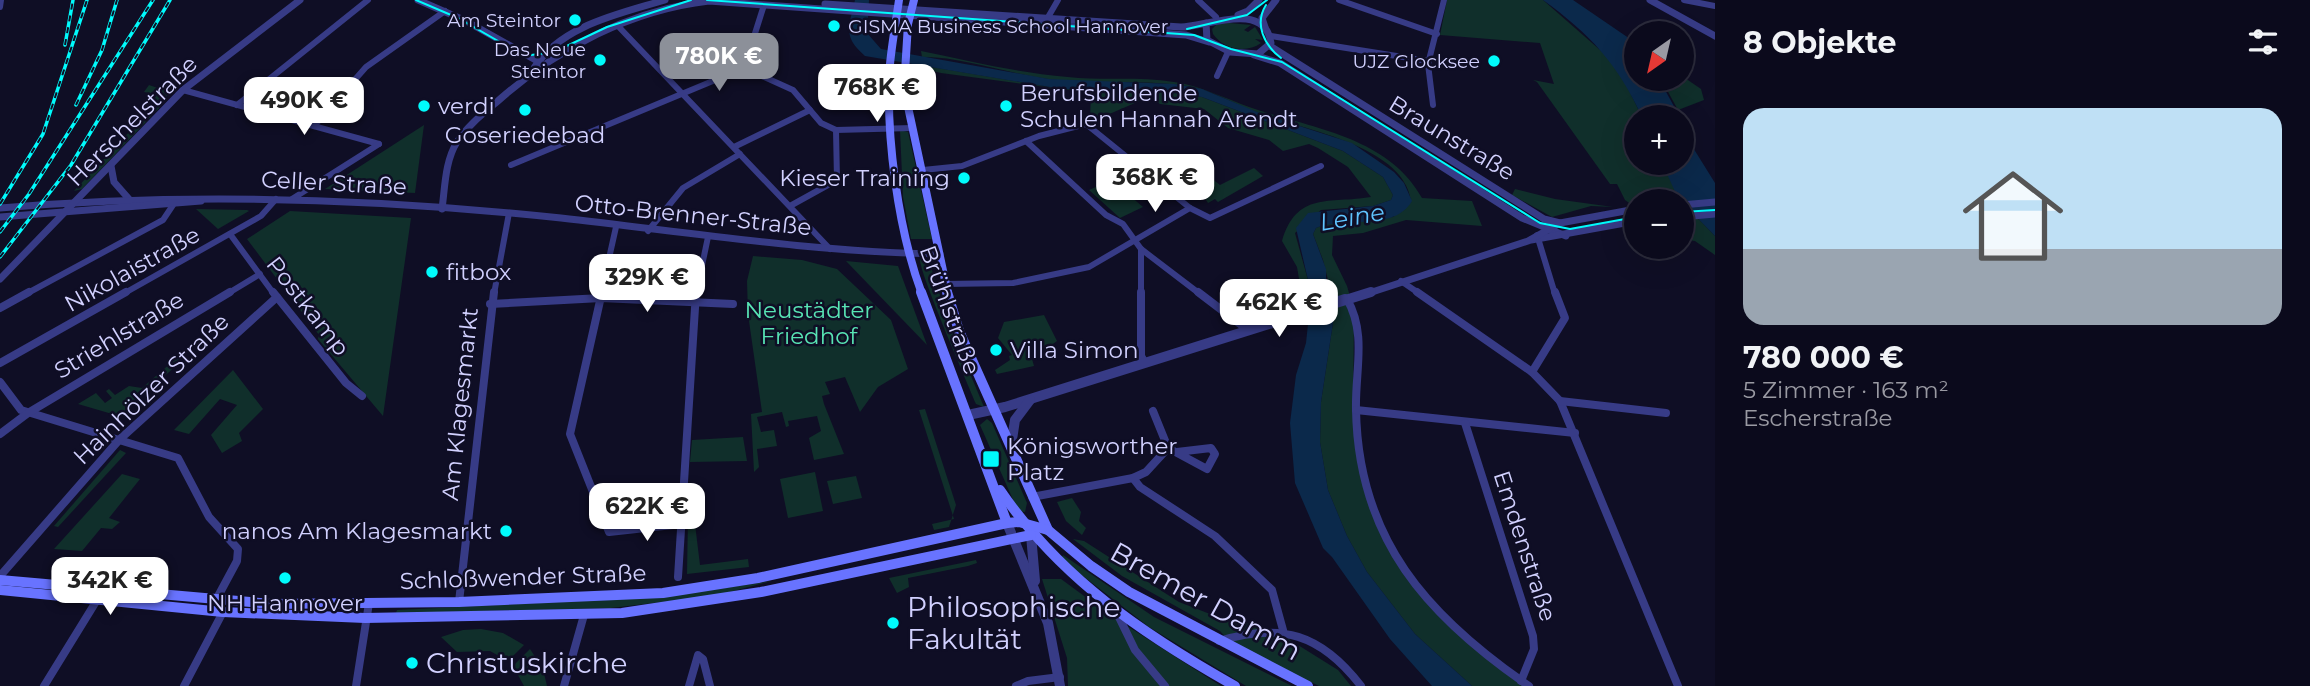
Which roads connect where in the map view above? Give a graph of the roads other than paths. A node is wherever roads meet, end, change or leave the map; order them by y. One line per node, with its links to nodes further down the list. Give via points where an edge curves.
1 (1, 0): 19 (street)
2 (300, 0): 43 (street, Herschelstraße)
3 (368, 0): 45 (street)
4 (418, 0): 23 (street)
5 (665, 0): 35 (street, via 601,21)
6 (1058, 0): 26 (street)
7 (1198, 0): 25 (street)
8 (1259, 0): 24 (street)
9 (1276, 0): 29 (street, via 1262,18)
10 (1339, 0): 30 (street)
11 (1444, 0): 30 (street)
12 (1655, 0): 32 (street)
13 (1684, 0): 18 (street)
14 (734, 1): 15 (street); 17 (street)
15 (766, 2): 16 (street); 20 (street); 41 (street)
16 (838, 2): 20 (street)
17 (686, 3): 28 (street)
18 (1715, 6)
19 (0, 7)
20 (847, 8): 21 (street)
21 (897, 8): 22 (street); 49 (main road, Brühlstraße, via 890,65)
22 (912, 8): 26 (street); 33 (street, via 1186,35); 50 (main road, Brühlstraße, via 904,88)
23 (445, 10): 36 (street); 48 (street, via 366,67)
24 (1236, 16): 25 (street); 29 (street)
25 (1216, 17): 27 (street)
26 (1047, 19): 27 (street, via 1181,27)
27 (1206, 23): 33 (street, via 1203,33)
28 (618, 26): 40 (street); 44 (street)
29 (1265, 27): 31 (street)
30 (1437, 34): 39 (street)
31 (1271, 36): 34 (street); 39 (street)
32 (1715, 36)
33 (1209, 42): 37 (street)
34 (1270, 46): 38 (street); 78 (street, Braunstraße)
35 (547, 48): 36 (street); 40 (street)
36 (519, 51): 40 (street)
37 (1228, 52): 38 (street, Braunstraße); 42 (street)
38 (1252, 55): 77 (street, Braunstraße, via 1280,63)
39 (1428, 61): 46 (street)
40 (540, 62): 70 (street, via 457,142 449,159)
41 (744, 68): 44 (street); 47 (street, via 793,90)
42 (1217, 76)
43 (183, 90): 45 (street); 56 (street, Herschelstraße)
44 (684, 94): 53 (street); 55 (street)
45 (237, 105): 48 (street)
46 (1433, 105)
47 (810, 110): 51 (street, via 821,123); 53 (street)
48 (314, 126): 62 (street, via 379,144)
49 (891, 128): 50 (street); 51 (street); 90 (main road, Brühlstraße)
50 (912, 128): 58 (main road, Brühlstraße)
51 (836, 130): 67 (street, via 837,180)
52 (1026, 141): 58 (street, via 962,166); 69 (street, via 1090,125); 87 (street, via 1106,215 1133,233)
53 (734, 147): 54 (street)
54 (740, 154): 67 (street); 82 (street, via 683,188)
55 (511, 165)
56 (111, 166): 60 (street, via 114,182); 63 (street, Herschelstraße)
57 (1321, 166): 69 (street, via 1219,216 1207,218)
58 (923, 170): 91 (main road, Brühlstraße)
59 (224, 198): 60 (street, Celler Straße); 61 (street, Celler Straße); 66 (street, Celler Straße)
60 (129, 199): 63 (street, Celler Straße)
61 (276, 199): 62 (street, Celler Straße); 83 (street, Nikolaistraße, via 261,216)
62 (292, 199): 70 (street, Celler Straße)
63 (78, 201): 68 (street, Celler Straße); 71 (street, Herschelstraße)
64 (1715, 202): 65 (street)
65 (1694, 204)
66 (173, 205): 71 (street, Celler Straße); 102 (street, via 163,220)
67 (790, 206): 88 (street)
68 (0, 208)
69 (1190, 208): 87 (street)
70 (442, 209): 73 (street, Otto-Brenner-Straße)
71 (68, 210): 76 (street, Celler Straße); 93 (street, Herschelstraße)
72 (1624, 211): 79 (street)
73 (509, 213): 81 (street, Otto-Brenner-Straße); 100 (street, Am Klagesmarkt)
74 (1715, 214): 75 (street)
75 (1694, 216)
76 (0, 217)
77 (1522, 218): 84 (street, Braunstraße); 86 (street, via 1530,230)
78 (1544, 219): 79 (street, Braunstraße); 84 (street)
79 (1560, 223): 84 (street)
80 (1624, 224): 84 (street, via 1566,236)
81 (616, 227): 82 (street, Otto-Brenner-Straße); 97 (street)
82 (648, 231): 85 (street, Otto-Brenner-Straße)
83 (230, 234): 92 (street, Postkamp); 104 (street, Nikolaistraße)
84 (1540, 235): 86 (street); 106 (street, via 1544,265 1565,318)
85 (708, 237): 88 (street, Otto-Brenner-Straße); 99 (street)
86 (1528, 241): 94 (street)
87 (1136, 242): 89 (street); 95 (street, via 1089,267 1056,275 1013,283)
88 (830, 248): 90 (street, Otto-Brenner-Straße)
89 (1141, 249): 103 (street); 105 (street, via 1140,356)
90 (906, 254): 91 (street, Otto-Brenner-Straße); 116 (main road, Brühlstraße)
91 (940, 254): 95 (main road, Brühlstraße)
92 (260, 274): 96 (street, Postkamp); 114 (street, Striehlstraße)
93 (0, 279)
94 (1401, 281): 98 (street); 106 (street)
95 (946, 284): 111 (main road, Brühlstraße, via 959,331)
96 (277, 297): 108 (street, Postkamp, via 346,383); 120 (street, Hainhölzer Straße)
97 (601, 298): 99 (street); 100 (street); 127 (street, via 570,434 609,533)
98 (1347, 299): 103 (street); 112 (street, via 1358,315)
99 (694, 303): 101 (street); 127 (street)
100 (490, 304): 137 (street, Am Klagesmarkt)
101 (733, 304)
102 (0, 309)
103 (1248, 330): 105 (street)
104 (0, 363)
105 (1145, 363): 109 (street)
106 (1532, 372): 110 (street)
107 (0, 382): 114 (street)
108 (362, 396)
109 (1031, 398): 111 (street); 121 (street, via 1015,420)
110 (1560, 401): 115 (street); 118 (street)
111 (994, 409): 116 (street); 121 (main road)
112 (1356, 410): 117 (street); 146 (street, via 1363,488 1392,554 1433,608)
113 (1153, 411): 122 (street)
114 (28, 413): 119 (street, Striehlstraße); 120 (street)
115 (1666, 413)
116 (968, 415): 126 (main road)
117 (1465, 423): 118 (street); 146 (street, Emdenstraße, via 1533,636)
118 (1575, 433): 158 (street)
119 (0, 434)
120 (119, 440): 132 (street, Hainhölzer Straße); 136 (street, via 178,458 209,517 238,549 237,561)
121 (1011, 446): 125 (main road)
122 (1168, 447): 123 (street); 124 (street, via 1146,472)
123 (1177, 452)
124 (1133, 478): 125 (street); 143 (street, via 1215,536 1272,590)
125 (1034, 501): 128 (main road); 129 (main road)
126 (1013, 522): 128 (main road); 130 (street); 137 (main road, Schloßwender Straße, via 676,592)
127 (682, 524): 131 (street)
128 (1032, 530): 129 (main road); 130 (main road); 134 (street); 139 (main road, Bremer Damm)
129 (1048, 530): 144 (main road, Bremer Damm, via 1129,592)
130 (1013, 537): 134 (street); 141 (main road, Schloßwender Straße, via 694,605)
131 (678, 577)
132 (0, 578): 136 (main road, Schloßwender Straße)
133 (0, 590): 135 (main road, Schloßwender Straße)
134 (1037, 593): 145 (street)
135 (97, 600): 140 (main road, Schloßwender Straße); 147 (street)
136 (216, 600): 138 (main road, Schloßwender Straße)
137 (458, 602): 138 (main road, Schloßwender Straße)
138 (369, 603): 142 (street)
139 (1114, 607): 154 (street, via 1135,650); 155 (main road, Bremer Damm)
140 (223, 612): 142 (main road, Schloßwender Straße); 148 (street)
141 (584, 615): 142 (main road, Schloßwender Straße); 150 (street)
142 (365, 618): 149 (street)
143 (1283, 630): 144 (street, via 1254,630); 157 (street, via 1323,650)
144 (1219, 641): 156 (main road, Bremer Damm)
145 (1060, 681): 153 (street, via 1028,681)
146 (1525, 684)
147 (44, 686)
148 (184, 686)
149 (356, 686)
150 (564, 686)
151 (690, 686): 152 (street, via 698,655 704,659)
152 (710, 686)
153 (1016, 686)
154 (1165, 686)
155 (1235, 686)
156 (1308, 686)
157 (1361, 686)
158 (1678, 686)

